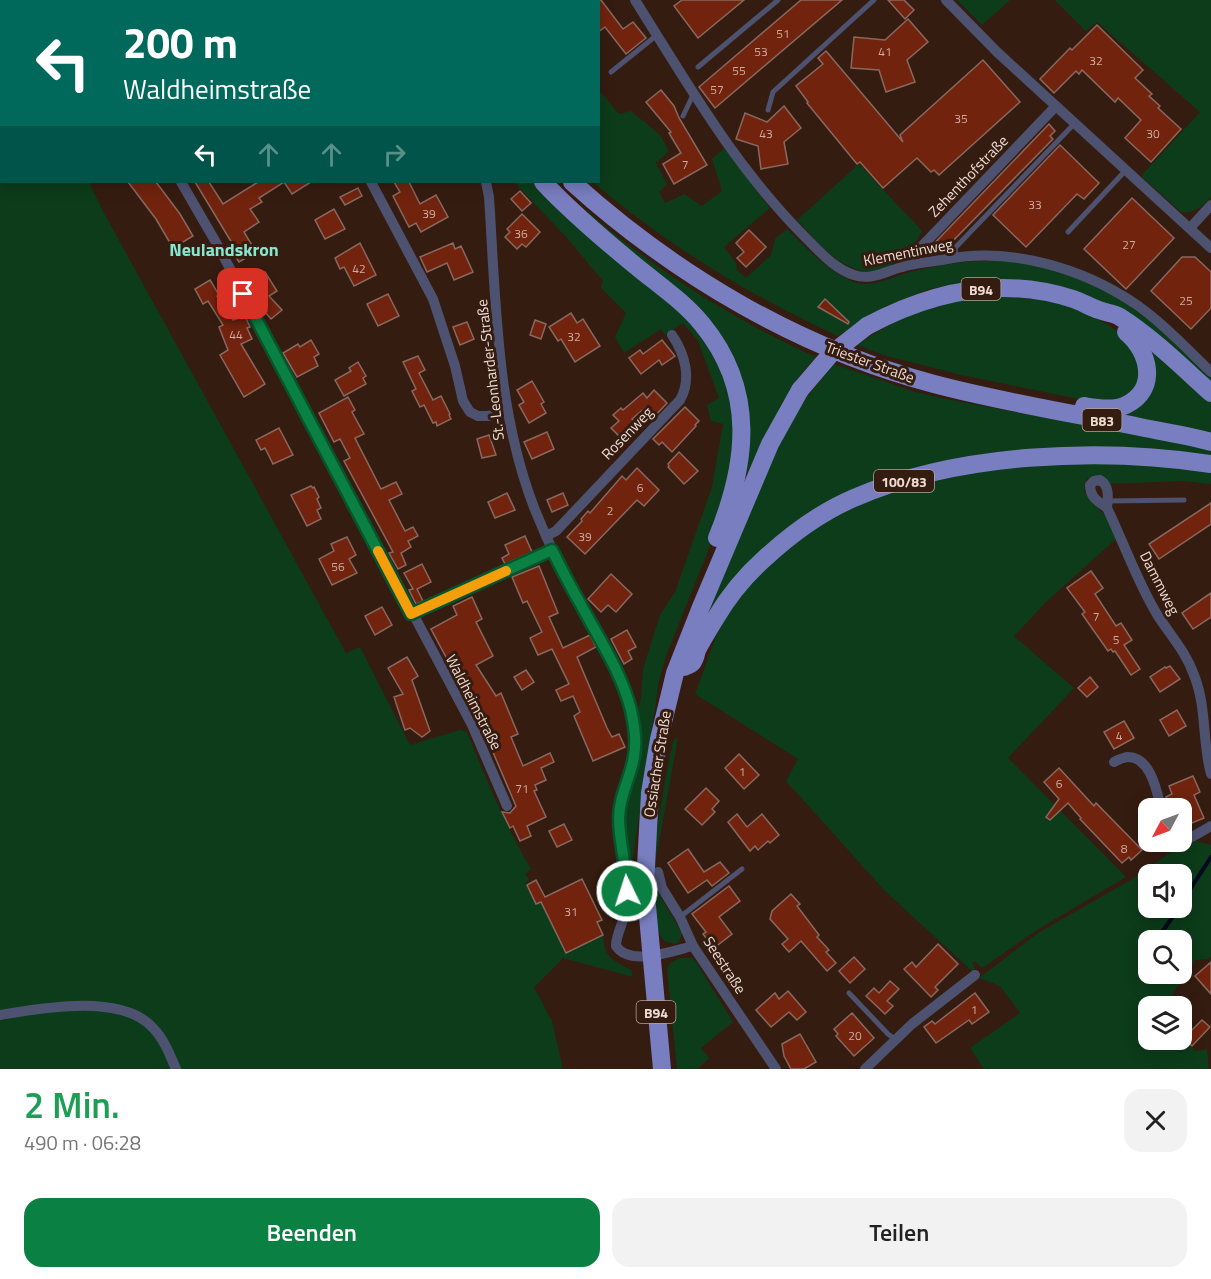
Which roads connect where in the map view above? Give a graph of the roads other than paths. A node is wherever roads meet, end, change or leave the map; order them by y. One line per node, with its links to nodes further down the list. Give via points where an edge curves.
1 (635, 0): 5 (street, Klementinweg)
2 (778, 0): 6 (lane)
3 (874, 0): 10 (lane, via 773,92)
4 (946, 0): 9 (street)
5 (657, 35): 7 (lane); 8 (street, Klementinweg)
6 (698, 67)
7 (611, 72)
8 (693, 95): 11 (lane); 24 (street, Klementinweg, via 753,177 822,254 856,276 872,277)
9 (1056, 106): 12 (street); 24 (street, Zehenthofstraße)
10 (768, 110)
11 (683, 116)
12 (1075, 123): 13 (street); 23 (lane, via 955,248)
13 (1126, 170): 20 (street); 21 (lane)
14 (181, 183): 38 (street, Waldheimstraße, via 238,284)
15 (372, 183): 30 (street, via 433,299 463,401 478,416)
16 (486, 183): 30 (street, St.-Leonharder-Straße)
17 (544, 183): 37 (main road, via 702,323 733,377 742,412 738,473 695,592)
18 (573, 183): 29 (main road, Triester Straße / B83, via 677,265 764,317 861,361 935,385)
19 (1211, 205): 20 (street)
20 (1190, 228): 22 (street)
21 (1068, 232)
22 (1211, 248)
23 (956, 257): 24 (street, Klementinweg); 27 (street, Klementinweg, via 1004,256 1093,280 1139,306)
24 (902, 267)
25 (1099, 310): 28 (main road, via 1118,315 1144,334); 29 (main road, via 1136,340 1143,352 1147,381 1134,400 1125,406 1093,408 1040,397); 37 (main road, B94, bridge, via 1040,291 982,289 949,292 920,301 867,326 830,355 800,390 770,444)
26 (672, 335): 35 (street, Rosenweg, via 684,359 686,390 680,400 556,531)
27 (1211, 372)
28 (1211, 393)
29 (993, 398): 31 (main road, Triester Straße / B83)
30 (507, 412): 35 (street, St.-Leonharder-Straße, via 517,458)
31 (1211, 442)
32 (1211, 464): 39 (main road, 100/83, via 1121,455 1010,460 943,471 853,498 789,537 763,560 715,618 692,663)
33 (1184, 500): 34 (lane)
34 (1107, 504): 41 (street, Dammweg, via 1153,607 1194,674 1202,698)
35 (546, 536): 36 (street, St.-Leonharder-Straße)
36 (552, 550): 38 (street); 50 (street, St.-Leonharder-Straße, via 611,657 631,712 634,757 619,817 627,873 626,908 616,946 625,955)
37 (700, 607): 39 (main road, Ossiacher Straße / B94)
38 (411, 614): 43 (street, Waldheimstraße, via 471,725)
39 (675, 673): 50 (main road, Ossiacher Straße / B94, via 650,793 645,884)
40 (1114, 762): 42 (street, via 1127,757 1138,759)
41 (1211, 774)
42 (1158, 798)
43 (507, 806)
44 (1211, 826): 45 (street)
45 (1192, 837)
46 (742, 869): 48 (lane)
47 (658, 872): 48 (street, Seestraße, via 662,888)
48 (680, 917): 49 (street, Seestraße)
49 (693, 946): 50 (street, St.-Leonharder-Straße); 57 (street, Seestraße)
50 (650, 956): 56 (main road, Ossiacher Straße / B94)
51 (975, 975): 54 (street)
52 (849, 993): 54 (lane)
53 (0, 1015): 55 (street, via 45,1007 110,1007 137,1015 155,1030)
54 (895, 1039): 58 (street)
55 (176, 1069)
56 (662, 1069)
57 (776, 1069)
58 (865, 1069)

